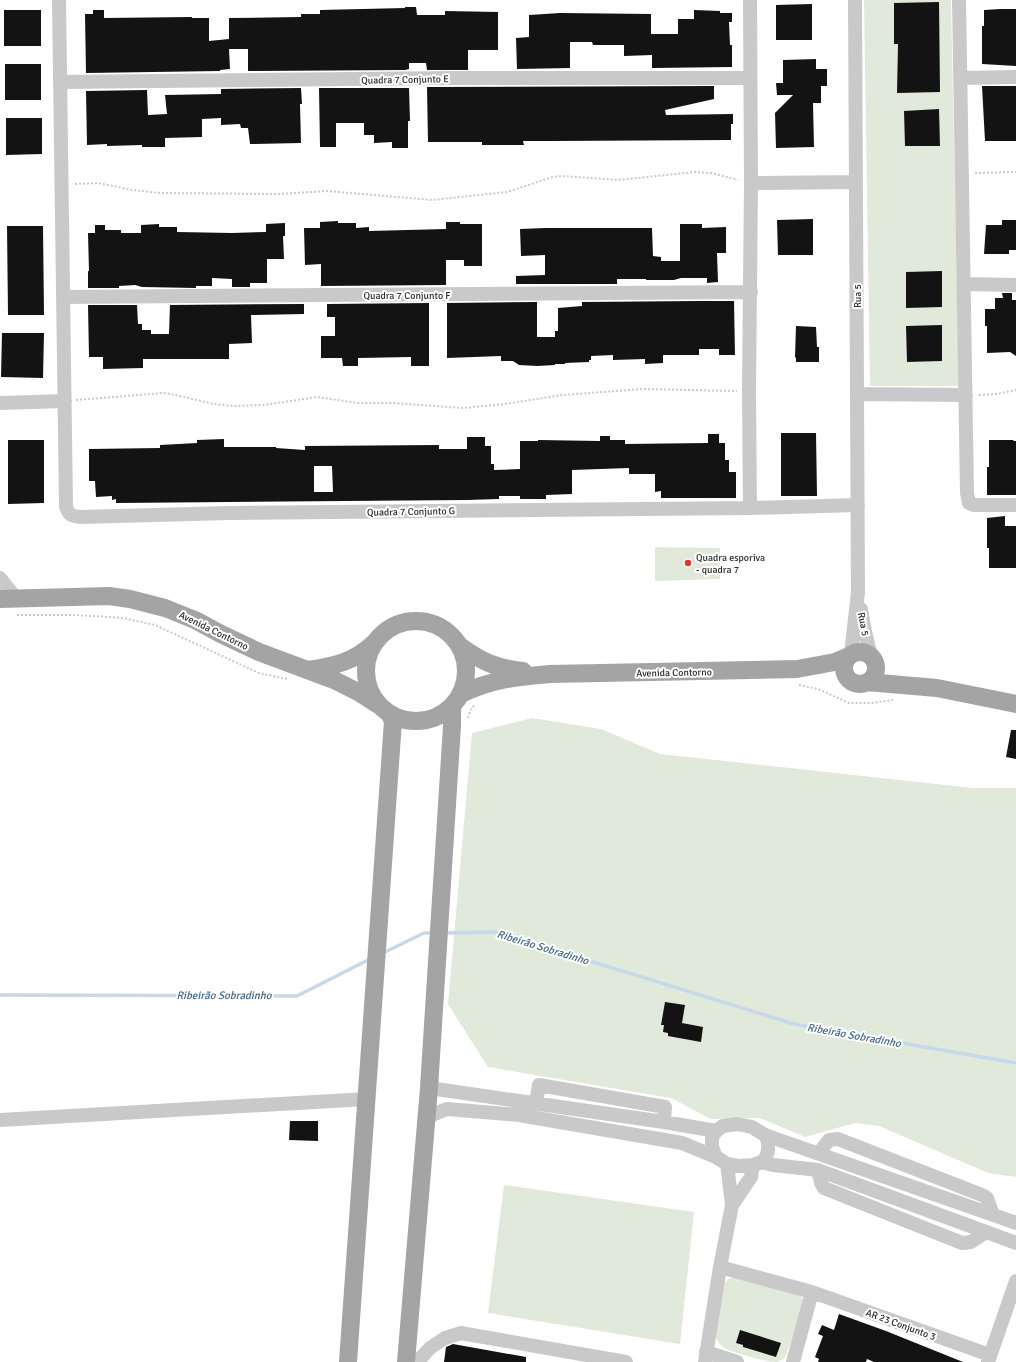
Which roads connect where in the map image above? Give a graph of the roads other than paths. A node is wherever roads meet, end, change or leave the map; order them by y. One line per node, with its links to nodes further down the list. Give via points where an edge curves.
1 (59, 0): 8 (street)
2 (750, 0): 6 (street)
3 (855, 0): 9 (street, Rua 5)
4 (959, 0): 7 (street)
5 (1016, 77): 7 (street)
6 (750, 78): 8 (street, Quadra 7 Conjunto E); 10 (street)
7 (960, 78): 11 (street)
8 (60, 82): 14 (street)
9 (856, 182): 10 (street); 15 (street, Rua 5)
10 (751, 183): 13 (street)
11 (964, 284): 12 (street); 16 (street)
12 (1016, 285)
13 (751, 292): 14 (street, Quadra 7 Conjunto F); 21 (street)
14 (63, 297): 17 (street)
15 (858, 394): 16 (street); 19 (street, Rua 5)
16 (966, 395): 20 (street, via 969,503)
17 (65, 402): 18 (street); 21 (street, Quadra 7 Conjunto G, via 66,506 72,516)
18 (0, 403)
19 (858, 505): 21 (street, Quadra 7 Conjunto G); 23 (street, Rua 5)
20 (1016, 505)
21 (750, 508)
22 (0, 578): 24 (street)
23 (858, 592): 27 (street, Rua 5); 28 (street, Rua 5)
24 (10, 604): 29 (main road, Avenida Contorno, via 109,596 149,603 180,613 259,652)
25 (374, 643): 26 (main road, via 386,630 401,622 418,620 434,624 449,632); 29 (main road, Avenida Contorno, via 365,652 350,660); 36 (main road, via 368,658 366,675 371,692)
26 (460, 646): 30 (main road, Avenida Contorno, via 495,666); 34 (main road, via 466,662 466,678)
27 (850, 655): 28 (main road, via 854,652 864,652); 31 (main road, Avenida Contorno); 32 (main road, via 844,672)
28 (872, 657): 32 (main road, via 876,663 875,674 872,679); 33 (main road, Avenida Contorno, via 884,668)
29 (305, 670): 36 (main road, Avenida Contorno, via 344,685)
30 (550, 674): 31 (main road, Avenida Contorno); 34 (main road, Avenida Contorno, via 510,678 478,686)
31 (795, 677): 32 (main road, Avenida Contorno)
32 (859, 682): 33 (main road, Avenida Contorno)
33 (937, 688): 35 (main road, Avenida Contorno)
34 (456, 700): 36 (main road, via 441,714 428,720 401,719); 37 (main road, via 452,726)
35 (1016, 704)
36 (387, 713): 38 (main road, via 378,936)
37 (429, 1088): 39 (main road); 41 (street)
38 (367, 1098): 40 (street); 55 (main road)
39 (427, 1117): 44 (street, via 446,1109 519,1115 682,1143); 56 (main road)
40 (0, 1120)
41 (716, 1131): 42 (street, via 723,1126 737,1124 752,1127); 44 (street, via 712,1138 712,1147)
42 (765, 1134): 43 (street); 45 (street, via 768,1151 766,1157)
43 (819, 1153): 47 (street); 47 (street, via 829,1140 838,1138 982,1195 987,1198)
44 (721, 1160): 45 (street, via 739,1166); 46 (street)
45 (757, 1163): 46 (street, via 751,1177); 49 (street, via 818,1170)
46 (732, 1205): 50 (street)
47 (993, 1215): 48 (street)
48 (1016, 1223)
49 (1016, 1243)
50 (720, 1267): 52 (street, AR 23 Conjunto 3); 53 (street)
51 (1016, 1281): 54 (street)
52 (812, 1292): 54 (street, AR 23 Conjunto 3); 60 (street)
53 (706, 1357): 59 (street)
54 (989, 1359)
55 (348, 1362)
56 (406, 1362)
57 (417, 1362): 58 (street, via 430,1348 445,1338 461,1333)
58 (626, 1362)
59 (737, 1362)
60 (793, 1362)

